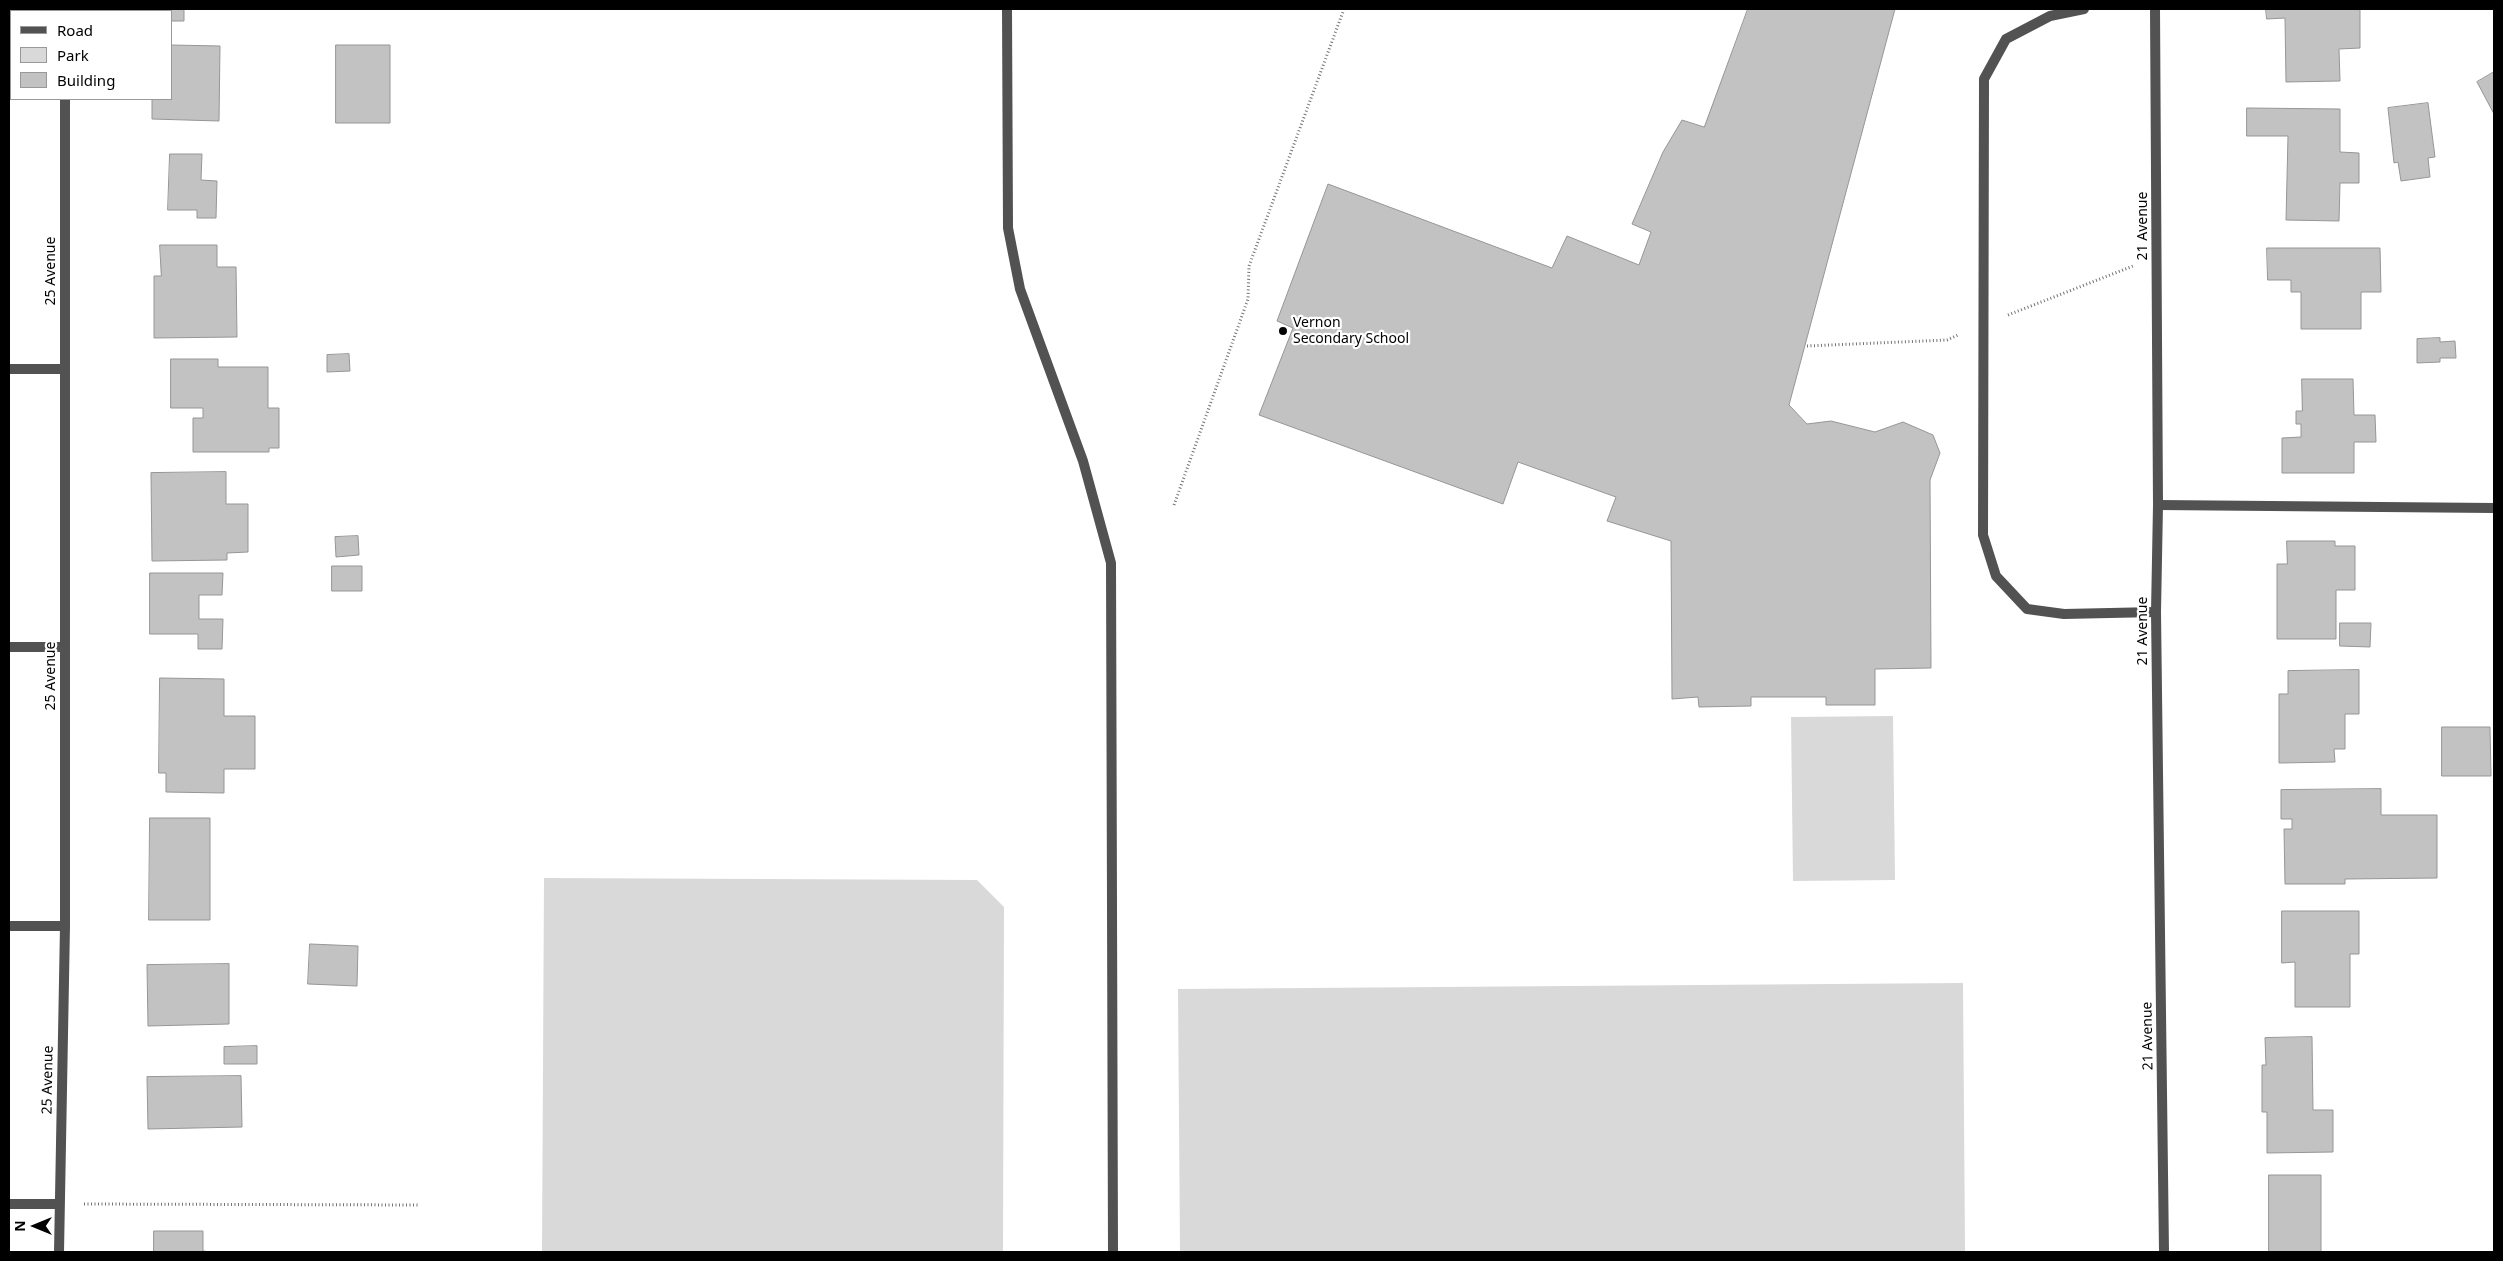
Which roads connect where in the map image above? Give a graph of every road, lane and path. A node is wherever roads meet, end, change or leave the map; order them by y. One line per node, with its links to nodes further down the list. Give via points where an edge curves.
1 (1007, 9): 20 (street, via 1008,228 1020,289 1083,461 1110,563)
2 (1344, 9): 8 (path, via 1249,266 1248,299)
3 (2084, 9): 11 (street, via 2050,16 2006,39 1984,79 1983,534 1996,576 2027,609 2064,614)
4 (2155, 9): 9 (street, 21 Avenue)
5 (65, 100): 7 (street, 25 Avenue)
6 (9, 368): 7 (street)
7 (65, 369): 13 (street, 25 Avenue)
8 (1174, 505)
9 (2158, 505): 10 (street); 11 (street, 21 Avenue)
10 (2494, 508)
11 (2156, 612): 21 (street, 21 Avenue)
12 (9, 647): 13 (street)
13 (65, 647): 15 (street, 25 Avenue)
14 (9, 926): 15 (street)
15 (65, 926): 17 (street, 25 Avenue)
16 (9, 1204): 17 (street)
17 (59, 1204): 18 (path); 19 (street, 25 Avenue)
18 (418, 1205)
19 (59, 1252)
20 (1113, 1252)
21 (2164, 1252)

